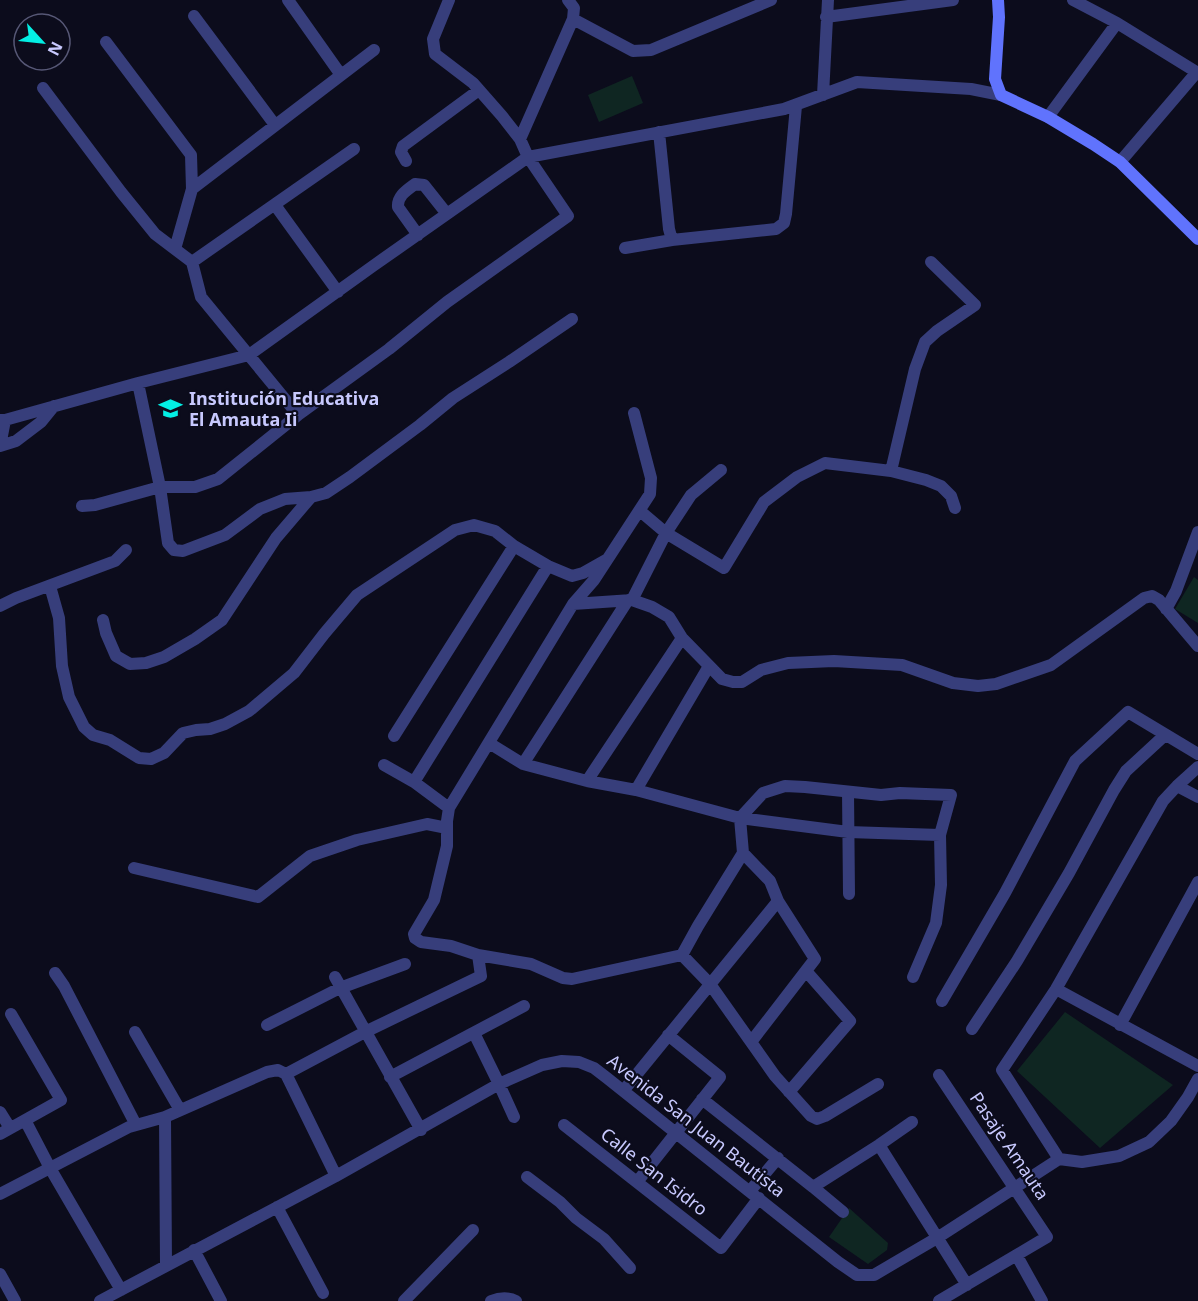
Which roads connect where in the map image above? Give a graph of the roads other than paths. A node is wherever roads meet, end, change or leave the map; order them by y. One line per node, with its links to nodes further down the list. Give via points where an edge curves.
1 (288, 0): 16 (street)
2 (449, 0): 18 (street, via 433,39 435,54)
3 (567, 0): 11 (street, via 574,8)
4 (771, 0): 11 (street, via 651,50 633,51)
5 (828, 0): 10 (street)
6 (953, 0): 10 (street)
7 (998, 0): 20 (street, via 996,79)
8 (1073, 0): 12 (street)
9 (194, 16): 23 (street)
10 (826, 17): 19 (street)
11 (573, 19): 25 (street)
12 (1117, 23): 15 (street); 22 (street)
13 (106, 42): 30 (street, via 191,155)
14 (374, 50): 16 (street)
15 (1197, 72): 29 (street)
16 (340, 75): 23 (street)
17 (43, 88): 37 (street, via 155,234)
18 (479, 90): 25 (street); 28 (street, via 403,147 401,152)
19 (823, 95): 20 (street, via 857,82 971,89); 21 (street)
20 (1001, 95): 22 (street)
21 (796, 105): 24 (street); 35 (street, via 784,223 776,229)
22 (1048, 117): 29 (street)
23 (275, 125): 30 (street)
24 (659, 132): 27 (street); 35 (street)
25 (520, 139): 27 (street)
26 (354, 149): 31 (street)
27 (528, 157): 32 (street); 46 (street, via 568,216)
28 (406, 161)
29 (1120, 162): 33 (street)
30 (192, 189): 37 (street)
31 (275, 205): 38 (street); 40 (street)
32 (447, 214): 34 (street); 34 (street, via 424,185 415,184 397,202)
33 (1196, 232)
34 (418, 235): 40 (street)
35 (672, 240): 36 (street)
36 (625, 248)
37 (175, 249): 38 (street)
38 (192, 262): 42 (street, via 201,297)
39 (931, 262): 50 (street, via 975,305 925,342)
40 (338, 292): 42 (street)
41 (572, 320): 52 (street, via 453,398 326,494)
42 (249, 356): 43 (street); 46 (street)
43 (138, 383): 44 (street); 51 (street)
44 (54, 406): 47 (street); 48 (street, via 16,441)
45 (634, 413): 55 (street, via 651,478 650,494)
46 (297, 415): 51 (street, via 218,479 195,487)
47 (3, 420): 48 (street)
48 (0, 446)
49 (722, 470): 56 (street, via 691,495)
50 (891, 471): 54 (street, via 941,486 951,496); 56 (street, via 825,463 797,477 764,501 724,568)
51 (160, 487): 52 (street, via 168,543 174,550 183,551 225,535 260,509 285,498); 53 (street)
52 (311, 497): 69 (street, via 276,538 222,620 195,639 164,657 130,664 116,656)
53 (82, 506)
54 (955, 508)
55 (640, 511): 56 (street); 60 (street)
56 (666, 532): 65 (street)
57 (1198, 532): 61 (street)
58 (514, 546): 62 (street); 64 (street, via 495,531 474,525 455,530 357,595 294,673 249,711 225,724 183,733 164,753 151,759 139,758 84,727 69,697 62,666 59,618); 74 (street)
59 (126, 550): 64 (street, via 115,561)
60 (607, 560): 62 (street, via 572,576); 66 (street)
61 (1186, 565): 63 (street); 68 (street)
62 (548, 566): 81 (street)
63 (1198, 572)
64 (50, 585): 67 (street)
65 (630, 600): 66 (street); 70 (street, via 652,606 669,617); 77 (street)
66 (573, 604): 75 (street)
67 (0, 606)
68 (1166, 609): 71 (street); 72 (street, via 1152,596 1144,597 1051,665 996,684 953,683 902,665 834,661 788,663 733,682 722,679)
69 (103, 620)
70 (682, 638): 72 (street); 80 (street)
71 (1198, 646)
72 (709, 666): 83 (street)
73 (1165, 735): 76 (street); 105 (street, via 1128,712 1075,760); 110 (street, via 1126,771 1017,961)
74 (394, 736)
75 (489, 743): 77 (street); 86 (street)
76 (1198, 754)
77 (523, 764): 80 (street)
78 (384, 765): 81 (street)
79 (1198, 767): 82 (street)
80 (587, 781): 83 (street)
81 (414, 782): 86 (street)
82 (1177, 786): 85 (street); 104 (street, via 1163,801)
83 (636, 790): 87 (street)
84 (848, 792): 87 (street, via 785,786 764,793); 89 (street); 90 (street, via 951,795)
85 (1198, 797)
86 (449, 808): 88 (street)
87 (740, 818): 89 (street); 91 (street)
88 (447, 828): 92 (street, via 427,824 357,840 310,856 258,897); 96 (street, via 447,846 434,900 414,934 421,942)
89 (848, 832): 90 (street); 94 (street)
90 (940, 835): 101 (street, via 941,885 936,923)
91 (743, 853): 95 (street, via 770,881); 97 (street)
92 (134, 868)
93 (1198, 882): 108 (street)
94 (849, 894)
95 (778, 902): 99 (street, via 815,959); 103 (street)
96 (478, 955): 97 (street, via 531,964 572,980); 112 (street, via 481,976)
97 (682, 955): 103 (street)
98 (405, 964): 102 (street)
99 (806, 970): 115 (street); 124 (street, via 850,1022)
100 (55, 973): 132 (street)
101 (913, 977)
102 (338, 983): 109 (street); 112 (street)
103 (710, 984): 114 (street); 115 (street)
104 (1056, 989): 108 (street); 139 (street, via 1002,1070)
105 (942, 1001)
106 (524, 1006): 113 (street)
107 (11, 1014): 130 (street, via 61,1100)
108 (1120, 1024): 116 (street)
109 (267, 1025)
110 (972, 1029)
111 (135, 1032): 126 (street)
112 (365, 1032): 117 (street); 119 (street)
113 (474, 1033): 119 (street); 121 (street)
114 (669, 1035): 123 (street); 125 (street, via 720,1077)
115 (751, 1042): 124 (street)
116 (1198, 1066)
117 (286, 1074): 126 (street, via 278,1070 267,1072); 141 (street)
118 (939, 1075): 145 (street, Pasaje Amauta)
119 (390, 1077): 134 (street)
120 (1198, 1079): 139 (street, via 1171,1121 1149,1142 1119,1155 1082,1162)
121 (500, 1084): 123 (street, Avenida San Juan Bautista, via 542,1065 562,1061 594,1068); 129 (street); 134 (street, Avenida San Juan Bautista)
122 (878, 1084): 124 (street, via 817,1119)
123 (624, 1090): 136 (street, Avenida San Juan Bautista)
124 (789, 1092)
125 (702, 1100): 136 (street); 138 (street)
126 (180, 1110): 128 (street)
127 (0, 1112): 135 (street)
128 (165, 1117): 132 (street); 154 (street)
129 (514, 1118)
130 (25, 1120): 135 (street); 140 (street)
131 (912, 1122): 137 (street)
132 (136, 1125): 140 (street)
133 (564, 1125): 143 (street, Calle San Isidro)
134 (421, 1130): 141 (street, Avenida San Juan Bautista)
135 (5, 1131)
136 (675, 1133): 143 (street); 147 (street, Avenida San Juan Bautista)
137 (879, 1145): 144 (street); 151 (street)
138 (777, 1158): 144 (street); 147 (street)
139 (1059, 1160): 145 (street, Avenida San Juan Bautista)
140 (50, 1168): 146 (street); 158 (street)
141 (336, 1176): 148 (street, Avenida San Juan Bautista)
142 (527, 1177): 155 (street, via 604,1239)
143 (637, 1182): 147 (street, Calle San Isidro, via 721,1248)
144 (813, 1186): 149 (street)
145 (1016, 1188): 151 (street, Avenida San Juan Bautista); 153 (street, Pasaje Amauta, via 1047,1237)
146 (0, 1194)
147 (754, 1195): 151 (street, Avenida San Juan Bautista, via 857,1275 874,1275)
148 (277, 1207): 152 (street, Avenida San Juan Bautista); 159 (street)
149 (843, 1212)
150 (473, 1230): 163 (street)
151 (937, 1238): 157 (street)
152 (194, 1250): 154 (street, Avenida San Juan Bautista); 162 (street)
153 (1017, 1256): 157 (street); 167 (street)
154 (166, 1265): 158 (street, Avenida San Juan Bautista)
155 (630, 1268)
156 (1, 1278): 160 (street)
157 (967, 1285): 166 (street)
158 (121, 1290): 161 (street, Avenida San Juan Bautista)
159 (323, 1293)
160 (15, 1301)
161 (100, 1301)
162 (221, 1301)
163 (404, 1301)
164 (490, 1301): 165 (street)
165 (516, 1301)
166 (939, 1301)
167 (1042, 1301)

